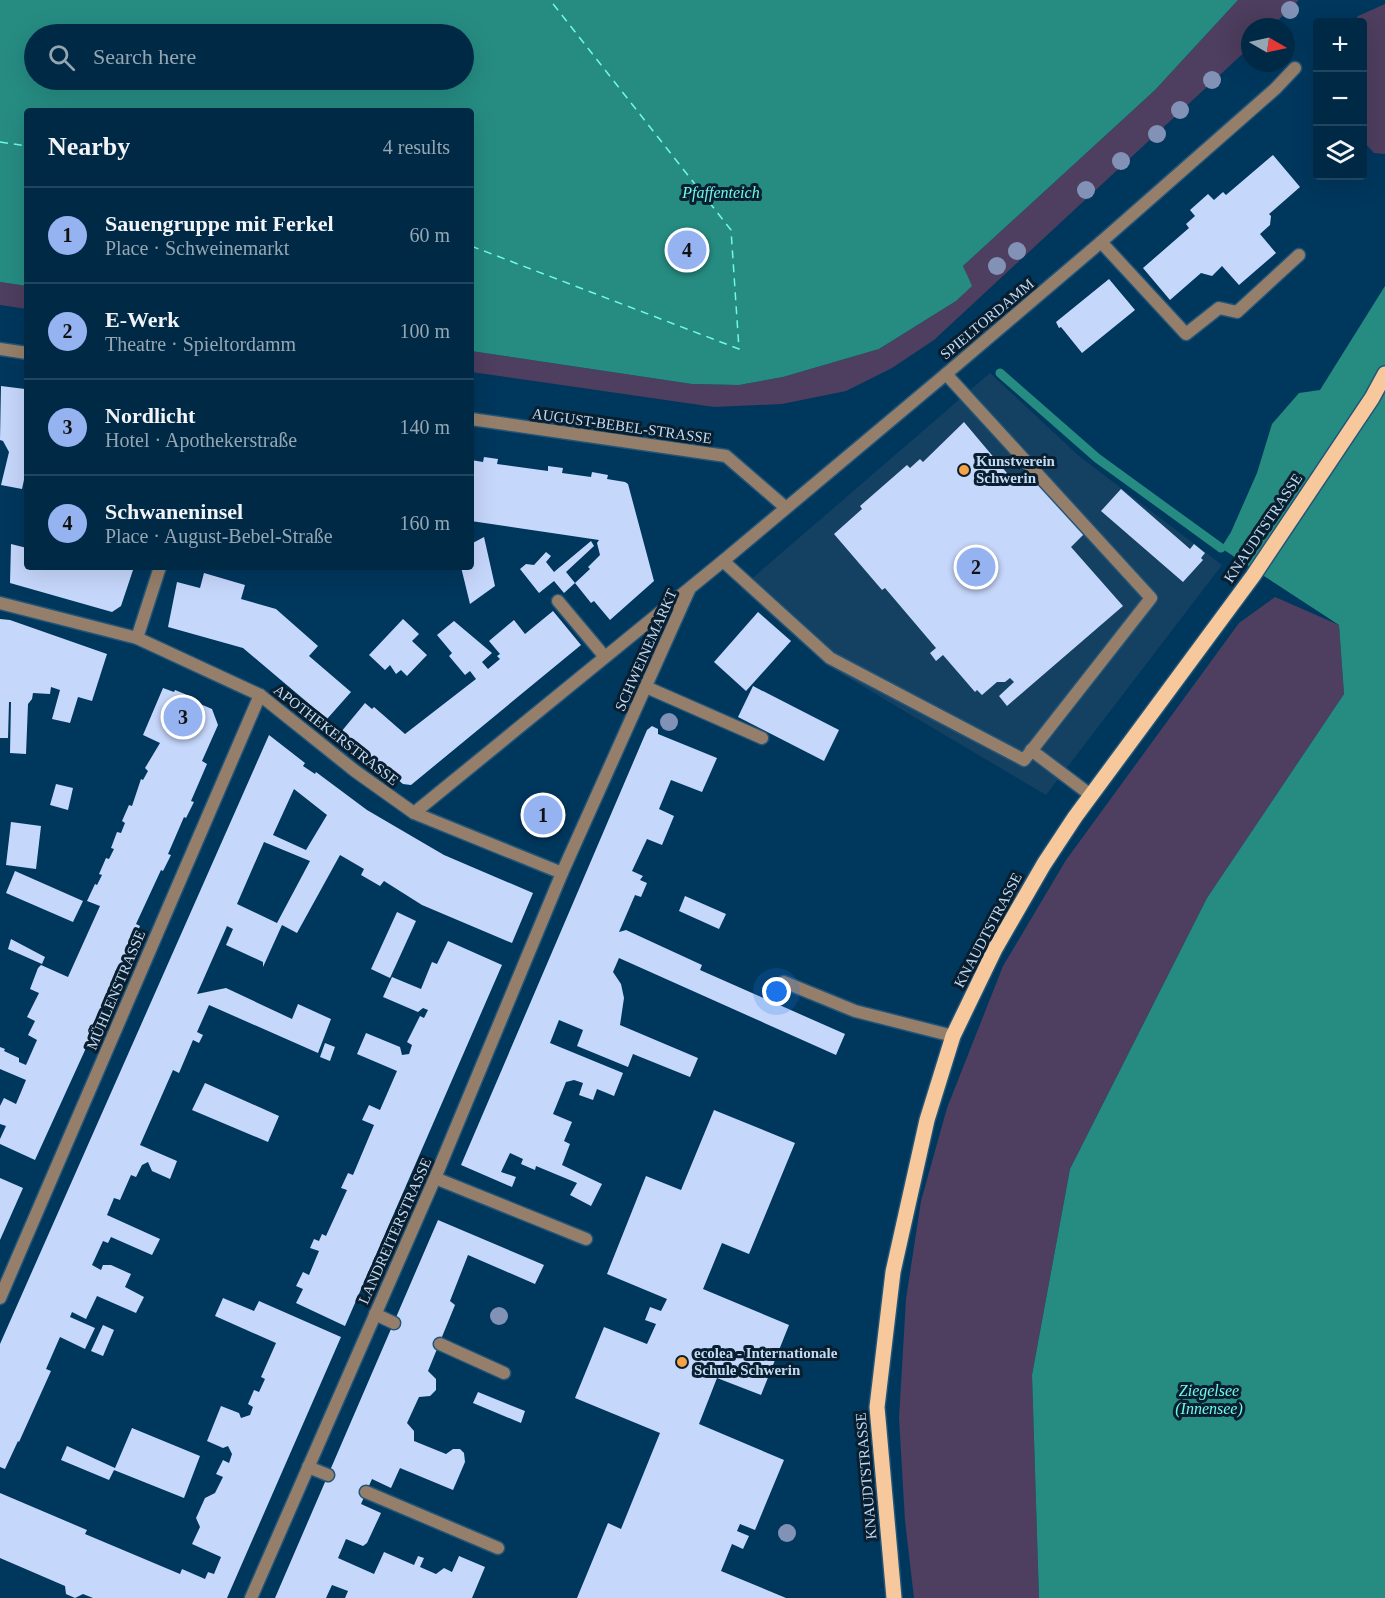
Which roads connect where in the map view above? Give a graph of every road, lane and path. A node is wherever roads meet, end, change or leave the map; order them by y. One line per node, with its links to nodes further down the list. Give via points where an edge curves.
1 (1291, 72): 2 (street, SPIELTORDAMM)
2 (1101, 242): 3 (street, via 1186,334 1219,308 1238,312); 6 (street, SPIELTORDAMM)
3 (1299, 255)
4 (0, 349): 5 (street)
5 (24, 353)
6 (946, 374): 9 (street, SPIELTORDAMM); 20 (street, via 1150,598)
7 (1385, 374): 21 (main road, KNAUDTSTRASSE, via 1253,576)
8 (474, 419): 9 (street, AUGUST-BEBEL-STRASSE, via 726,456)
9 (785, 507): 10 (street, SPIELTORDAMM)
10 (723, 561): 12 (street, SPIELTORDAMM); 20 (street, via 830,658 1024,760)
11 (159, 570): 15 (street)
12 (691, 586): 16 (street, SCHWEINEMARKT); 17 (street, SCHWEINEMARKT)
13 (558, 601): 16 (street)
14 (0, 603): 15 (street, APOTHEKERSTRASSE)
15 (137, 638): 18 (street, APOTHEKERSTRASSE)
16 (605, 657): 22 (street, SCHWEINEMARKT)
17 (646, 687): 19 (street); 23 (street, SCHWEINEMARKT)
18 (260, 695): 22 (street, APOTHEKERSTRASSE); 28 (street, MÜHLENSTRASSE)
19 (762, 738)
20 (1031, 750): 21 (street)
21 (1092, 796): 25 (main road, KNAUDTSTRASSE, via 1044,864 995,950)
22 (414, 813): 23 (street)
23 (562, 873): 26 (street, LANDREITERSTRASSE)
24 (784, 982): 25 (street, via 855,1011)
25 (953, 1036): 38 (main road, KNAUDTSTRASSE, via 927,1120 893,1272 877,1407)
26 (435, 1178): 27 (street); 29 (street, LANDREITERSTRASSE)
27 (586, 1239)
28 (0, 1298)
29 (375, 1314): 30 (street); 33 (street, LANDREITERSTRASSE)
30 (394, 1323)
31 (440, 1344): 32 (street)
32 (504, 1373)
33 (308, 1467): 34 (street); 37 (street, LANDREITERSTRASSE)
34 (328, 1475)
35 (366, 1492): 36 (street)
36 (498, 1548)
37 (250, 1598)
38 (894, 1598)

